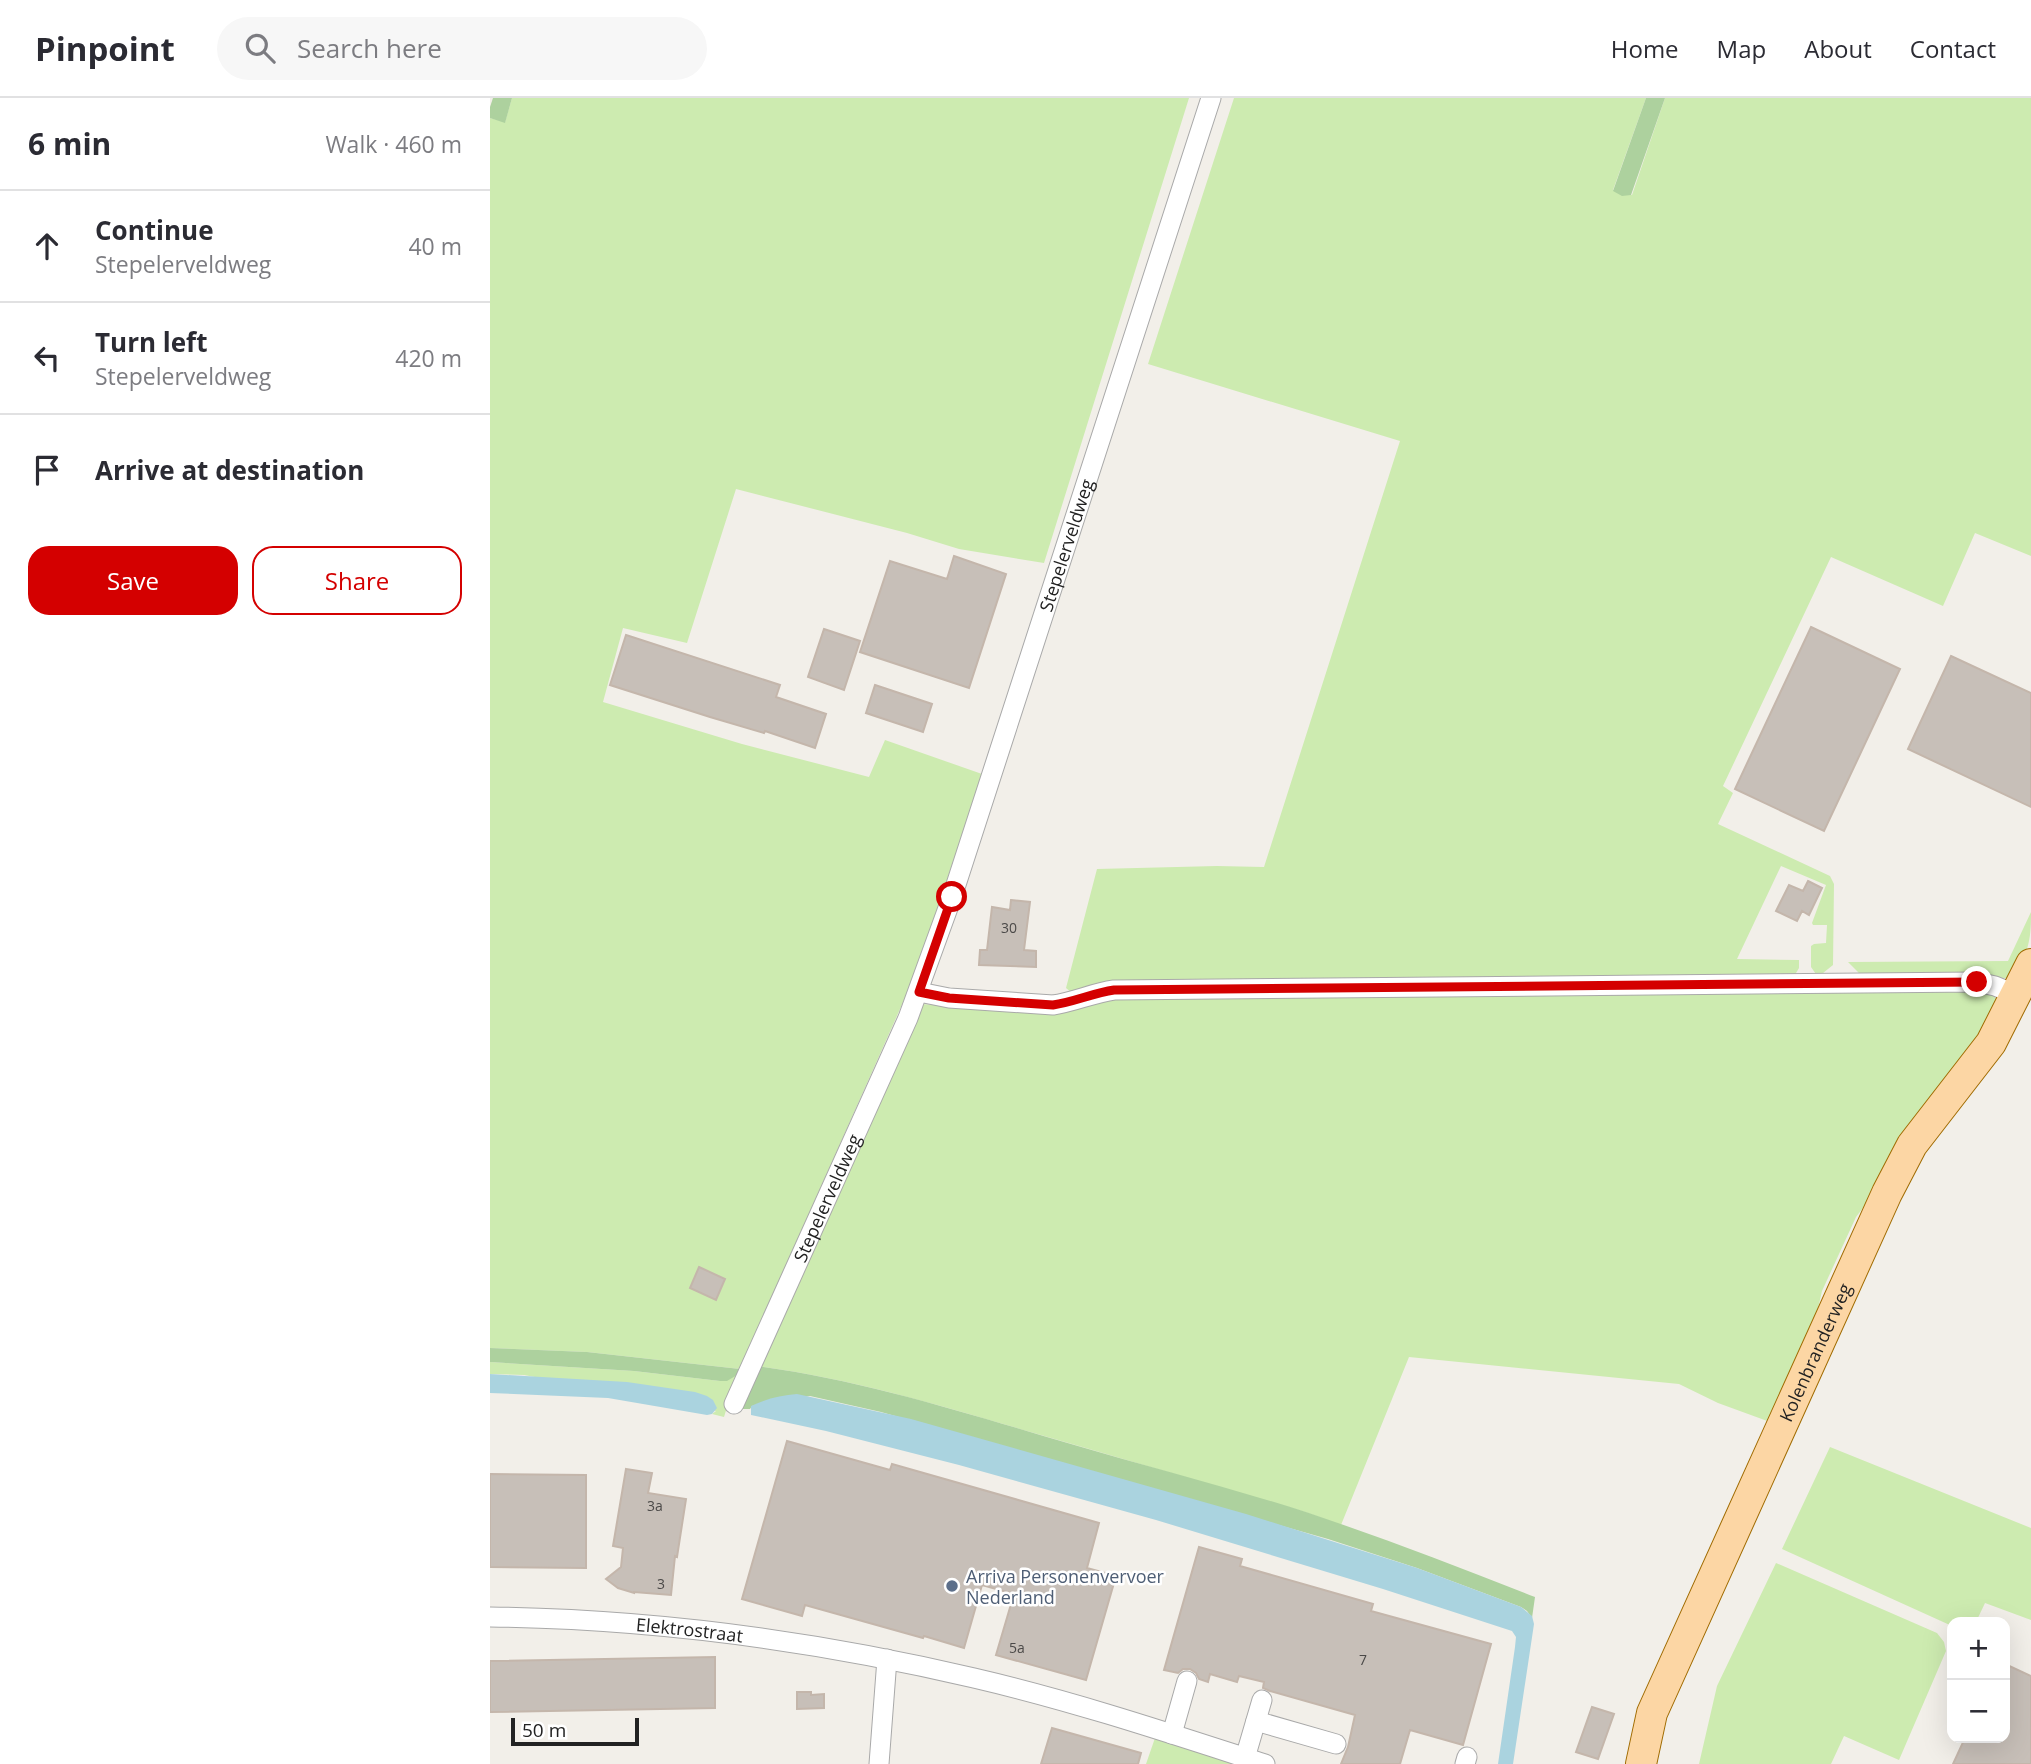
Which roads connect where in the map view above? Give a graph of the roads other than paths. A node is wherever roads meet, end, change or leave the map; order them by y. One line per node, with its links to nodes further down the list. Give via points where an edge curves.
1 (1211, 98): 3 (street, Stepelerveldweg)
2 (2031, 964): 4 (main road, Kolenbranderweg)
3 (919, 992): 4 (street, via 1053,1005 1099,992 1156,990 1977,982); 5 (street, Stepelerveldweg)
4 (2017, 995): 16 (main road, Kolenbranderweg, via 1991,1043 1912,1145 1887,1193 1652,1713)
5 (734, 1404)
6 (490, 1617): 7 (street, Elektrostraat, via 693,1629)
7 (887, 1659): 11 (street, Elektrostraat, via 976,1678); 14 (street)
8 (1187, 1681): 11 (street)
9 (1262, 1700): 10 (street)
10 (1256, 1721): 12 (street); 13 (street)
11 (1172, 1734): 13 (street, Elektrostraat)
12 (1336, 1744)
13 (1245, 1758): 15 (street, Elektrostraat)
14 (879, 1764)
15 (1265, 1764)
16 (1641, 1764)

